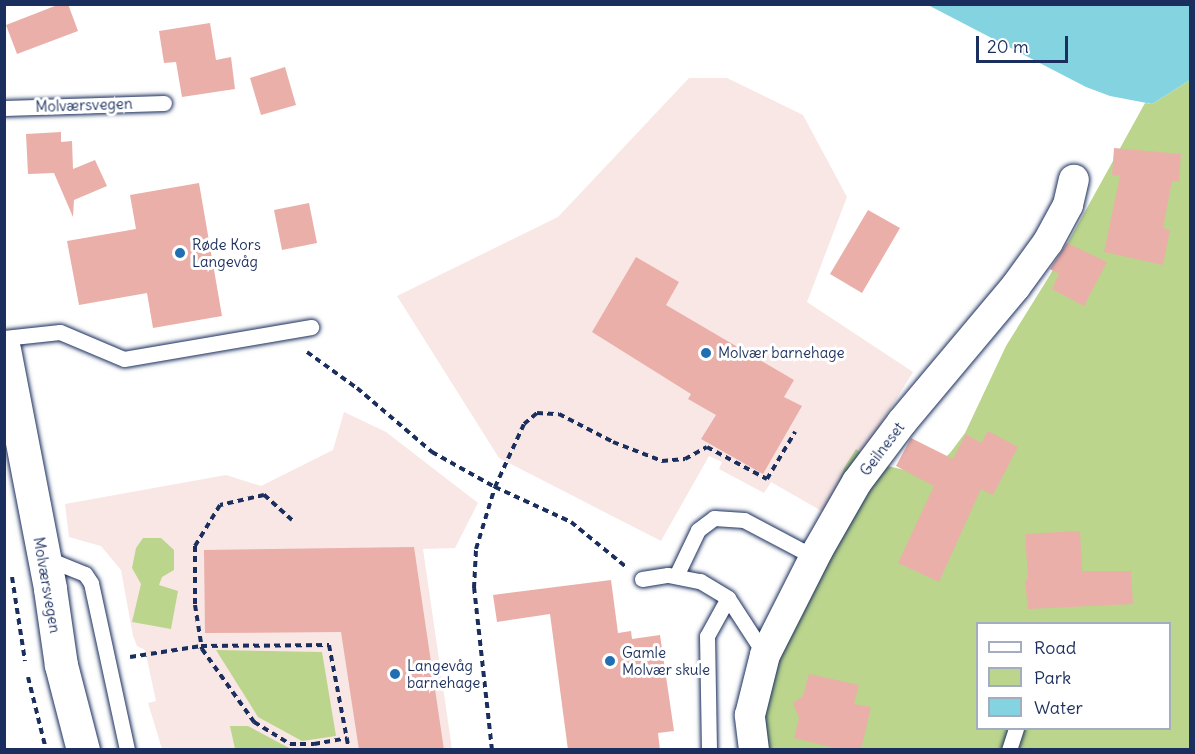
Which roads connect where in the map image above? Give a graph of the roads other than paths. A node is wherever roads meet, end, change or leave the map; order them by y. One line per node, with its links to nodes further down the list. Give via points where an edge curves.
1 (164, 103): 2 (lane, Molværsvegen)
2 (4, 108)
3 (1074, 180): 9 (street, Geilneset, via 1068,205 1048,242 857,482)
4 (311, 327): 5 (lane, via 124,359 60,333)
5 (4, 338)
6 (4, 349): 7 (street, Molværsvegen)
7 (11, 419): 8 (street, Molværsvegen)
8 (44, 557): 15 (street, Molværsvegen, via 61,665); 16 (lane, via 85,574 92,582)
9 (814, 557): 10 (lane, via 744,520 714,518 698,530); 13 (street, Geilneset)
10 (676, 576): 11 (lane); 12 (lane, via 700,581)
11 (642, 579)
12 (728, 598): 13 (lane); 17 (lane, via 708,636)
13 (765, 655): 18 (street, Geilneset, via 751,708)
14 (1016, 730): 19 (lane)
15 (83, 750)
16 (127, 750)
17 (709, 750)
18 (754, 750)
19 (1009, 750)

